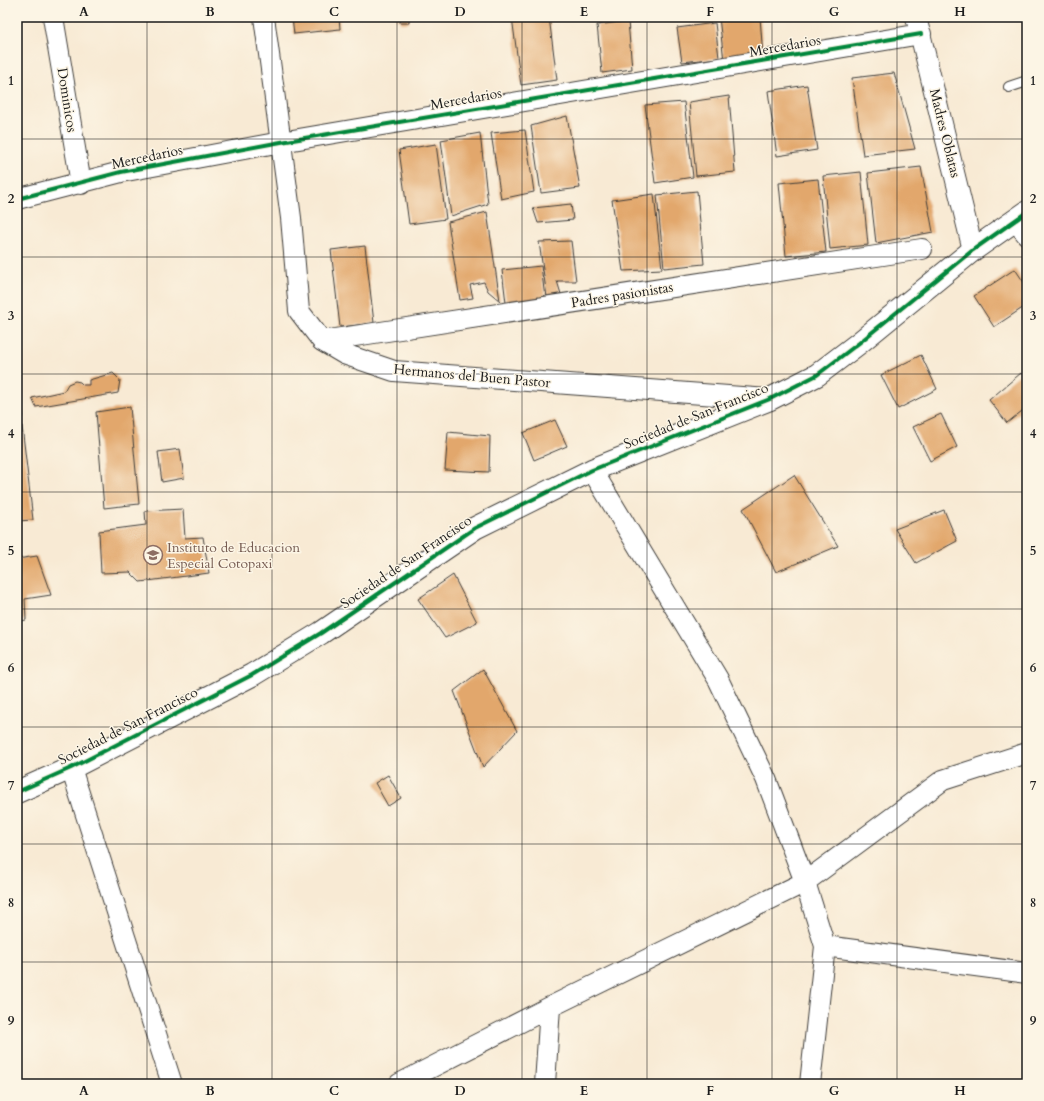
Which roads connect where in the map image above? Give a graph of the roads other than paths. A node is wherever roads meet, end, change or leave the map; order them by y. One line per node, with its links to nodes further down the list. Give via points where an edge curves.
1 (53, 17): 7 (street, Dominicos)
2 (264, 17): 6 (street, Hermanos del Buen Pastor)
3 (919, 26): 6 (street, Mercedarios); 11 (street, Madres Oblatas)
4 (1027, 81): 5 (lane)
5 (1009, 87)
6 (281, 142): 7 (street, Mercedarios, via 121,172); 12 (street, Hermanos del Buen Pastor, via 299,311)
7 (81, 184): 8 (street, Mercedarios)
8 (17, 199)
9 (1023, 222): 11 (street, Sociedad de San Francisco)
10 (922, 249): 12 (street, Padres pasionistas)
11 (973, 250): 13 (street, Sociedad de San Francisco, via 817,375)
12 (322, 341): 13 (street, Hermanos del Buen Pastor, via 344,354 394,371)
13 (770, 398): 14 (street, Sociedad de San Francisco)
14 (592, 470): 16 (street, Sociedad de San Francisco, via 475,528 321,633 252,675); 18 (street, via 718,679 766,779)
15 (1027, 753): 18 (street, via 943,780)
16 (72, 768): 17 (street, Sociedad de San Francisco); 22 (street)
17 (17, 792)
18 (805, 882): 19 (street); 21 (street)
19 (825, 946): 20 (street); 25 (street)
20 (1027, 973)
21 (550, 1007): 23 (street); 24 (street)
22 (172, 1084)
23 (399, 1084)
24 (545, 1084)
25 (810, 1084)

